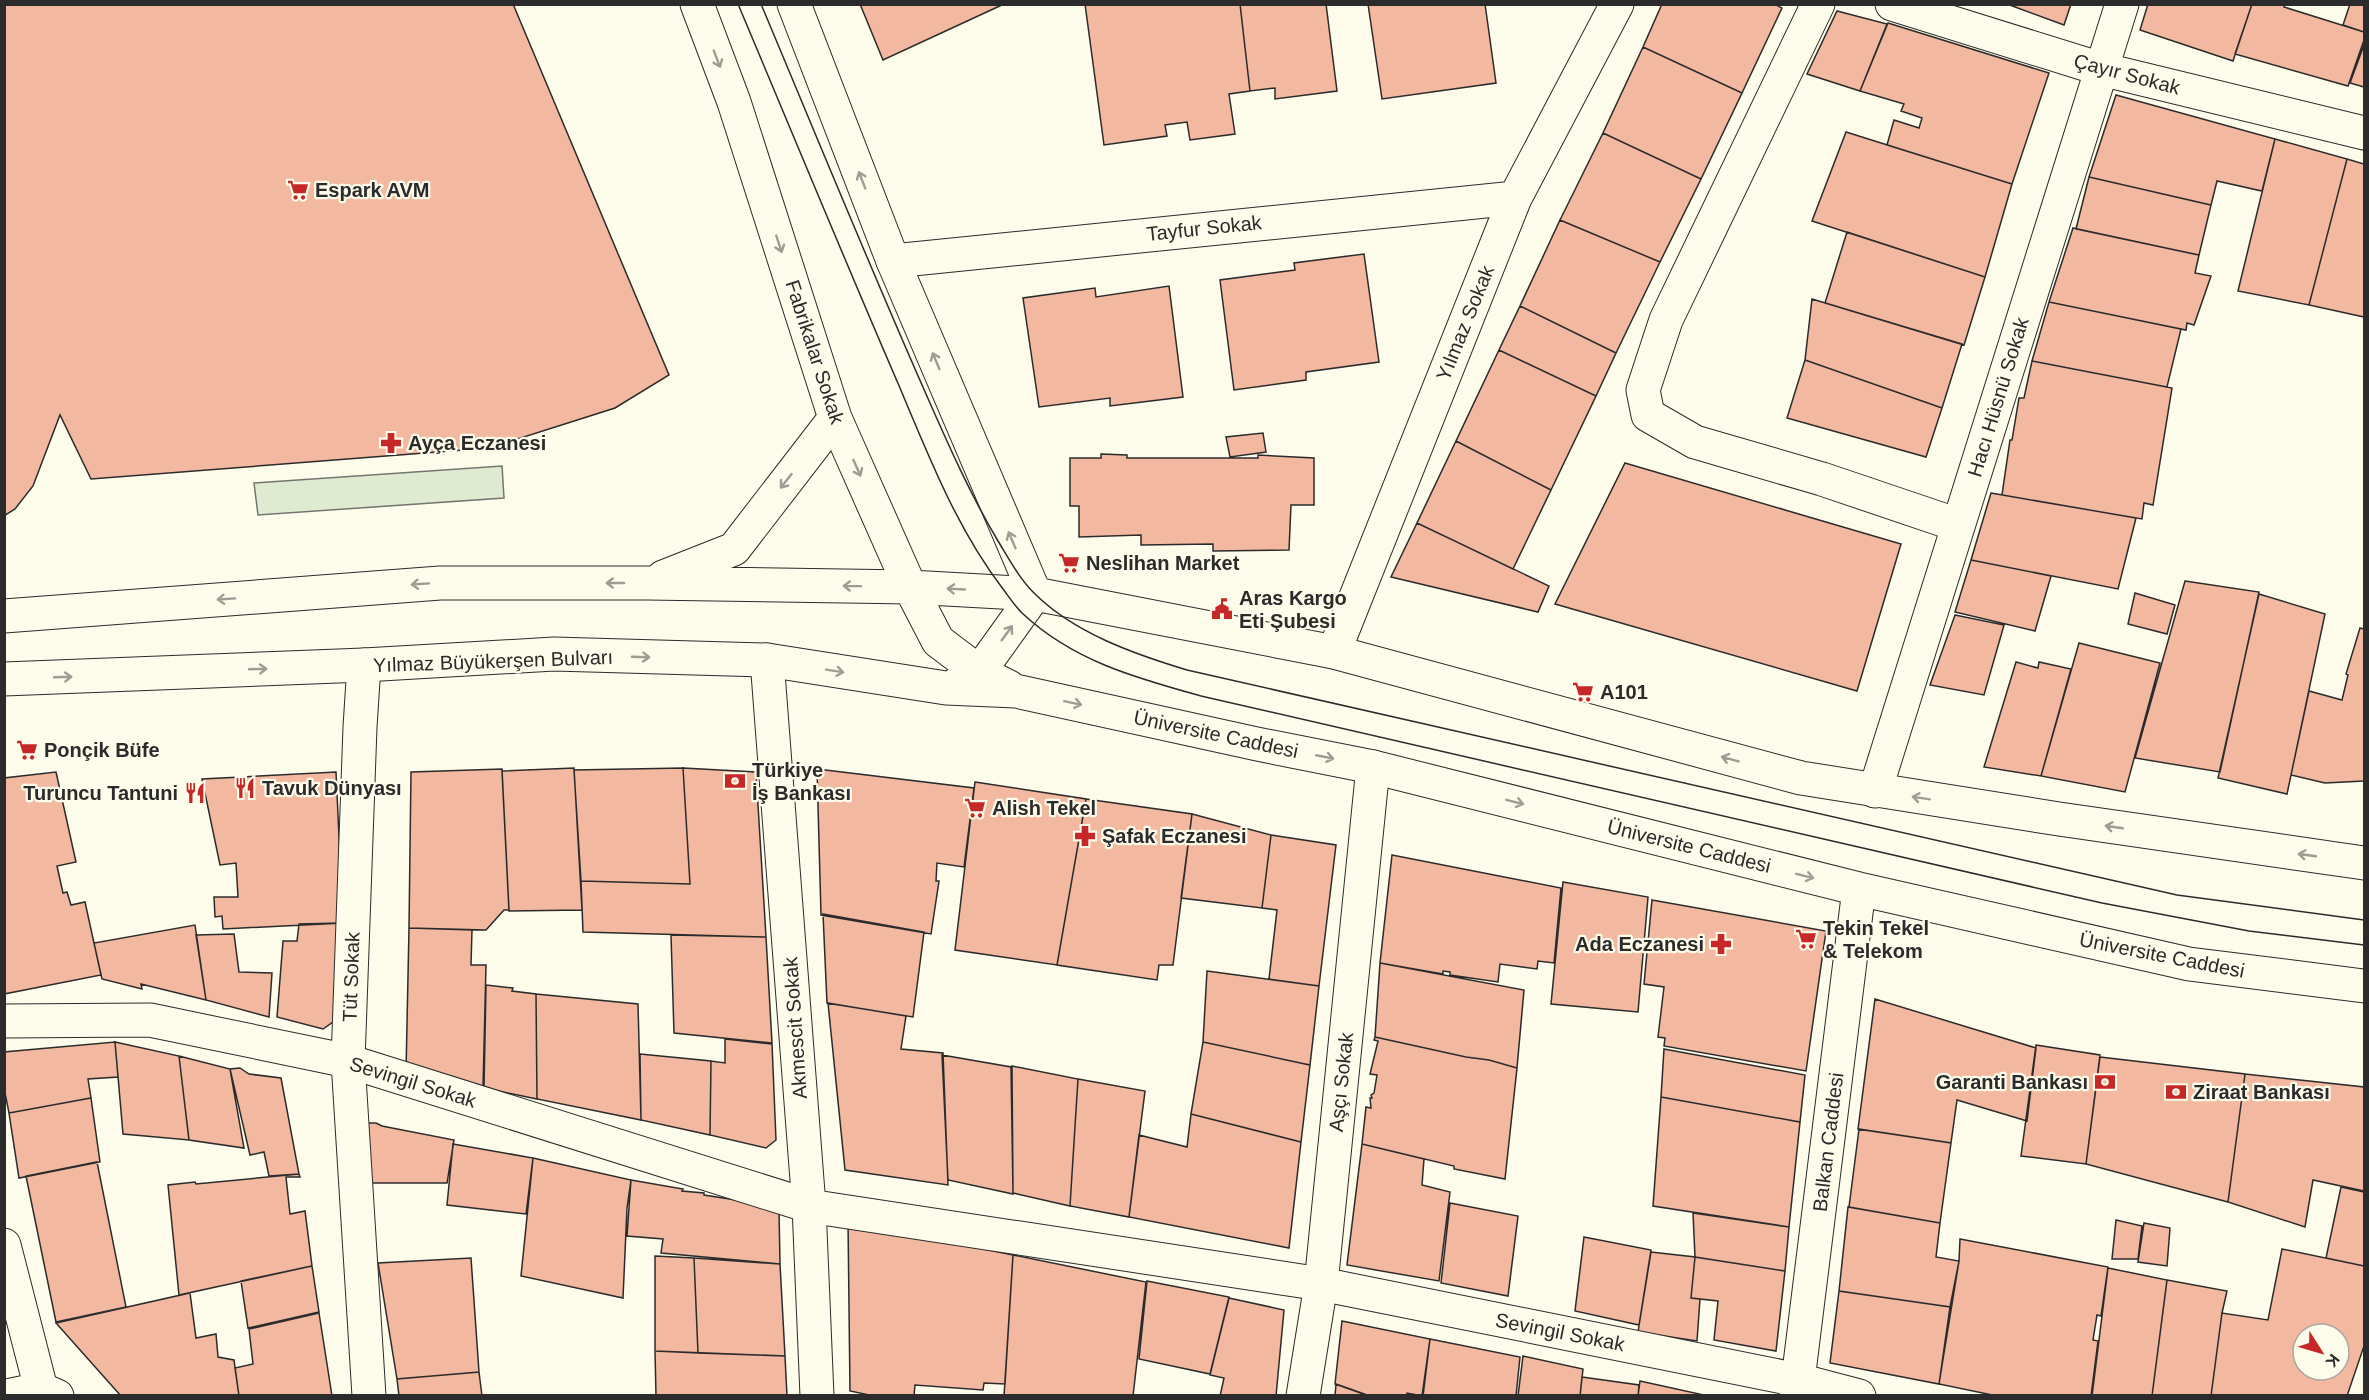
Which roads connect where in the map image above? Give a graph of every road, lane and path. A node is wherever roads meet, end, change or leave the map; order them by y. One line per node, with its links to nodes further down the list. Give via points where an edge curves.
1 (697, 4): 11 (street, Fabrikalar Sokak, one-way to 11, via 734,102)
2 (794, 4): 10 (street, one-way to 2)
3 (1617, 4): 9 (street, Yılmaz Sokak)
4 (1818, 4): 12 (street, via 1666,320 1643,390 1648,415 1695,442)
5 (1892, 4): 7 (street, Çayır Sokak)
6 (2122, 4): 7 (street, Hacı Hüsnü Sokak)
7 (2101, 69): 8 (street, Çayır Sokak); 12 (street, Hacı Hüsnü Sokak)
8 (2364, 133)
9 (1515, 198): 10 (street, Tayfur Sokak); 17 (street, Yılmaz Sokak)
10 (893, 261): 15 (street, one-way to 10)
11 (835, 418): 13 (street, one-way to 13, via 734,549); 14 (street, Fabrikalar Sokak, one-way to 14)
12 (1958, 525): 25 (street, Hacı Hüsnü Sokak)
13 (647, 583): 14 (street, one-way to 13); 16 (street, one-way to 16, via 440,583)
14 (910, 587): 15 (street, one-way to 14); 20 (street, Fabrikalar Sokak, via 938,641)
15 (1035, 594): 17 (street); 20 (street, one-way to 15)
16 (4, 616)
17 (1334, 652): 25 (street, one-way to 17, via 1801,778)
18 (767, 660): 19 (street, Yılmaz Büyükerşen Bulvarı, one-way to 18, via 554,654); 22 (street, Yılmaz Büyükerşen Bulvarı, one-way to 22); 31 (street, Akmescit Sokak)
19 (364, 665): 21 (street, Yılmaz Büyükerşen Bulvarı, one-way to 19); 30 (street, Tüt Sokak)
20 (979, 672): 22 (street); 23 (street, Fabrikalar Sokak)
21 (4, 679)
22 (946, 688): 23 (street, Yılmaz Büyükerşen Bulvarı)
23 (1016, 691): 24 (street, Üniversite Caddesi, one-way to 24)
24 (1373, 767): 27 (street, Üniversite Caddesi, one-way to 27); 33 (street, Aşçı Sokak)
25 (1875, 791): 26 (street, one-way to 25)
26 (2364, 863)
27 (1859, 890): 28 (street, Üniversite Caddesi, via 2189,964); 34 (street, Balkan Caddesi)
28 (2364, 986)
29 (4, 1021): 30 (street, Sevingil Sokak, via 150,1020)
30 (348, 1061): 31 (street, Sevingil Sokak); 37 (street, Tüt Sokak)
31 (809, 1206): 33 (street, Sevingil Sokak); 38 (street, Akmescit Sokak)
32 (4, 1245): 35 (street)
33 (1321, 1284): 34 (street, Sevingil Sokak); 39 (street, Aşçı Sokak)
34 (1797, 1388): 40 (street, Sevingil Sokak)
35 (48, 1393): 36 (street)
36 (7, 1395)
37 (369, 1395)
38 (817, 1395)
39 (1303, 1395)
40 (1858, 1395)

